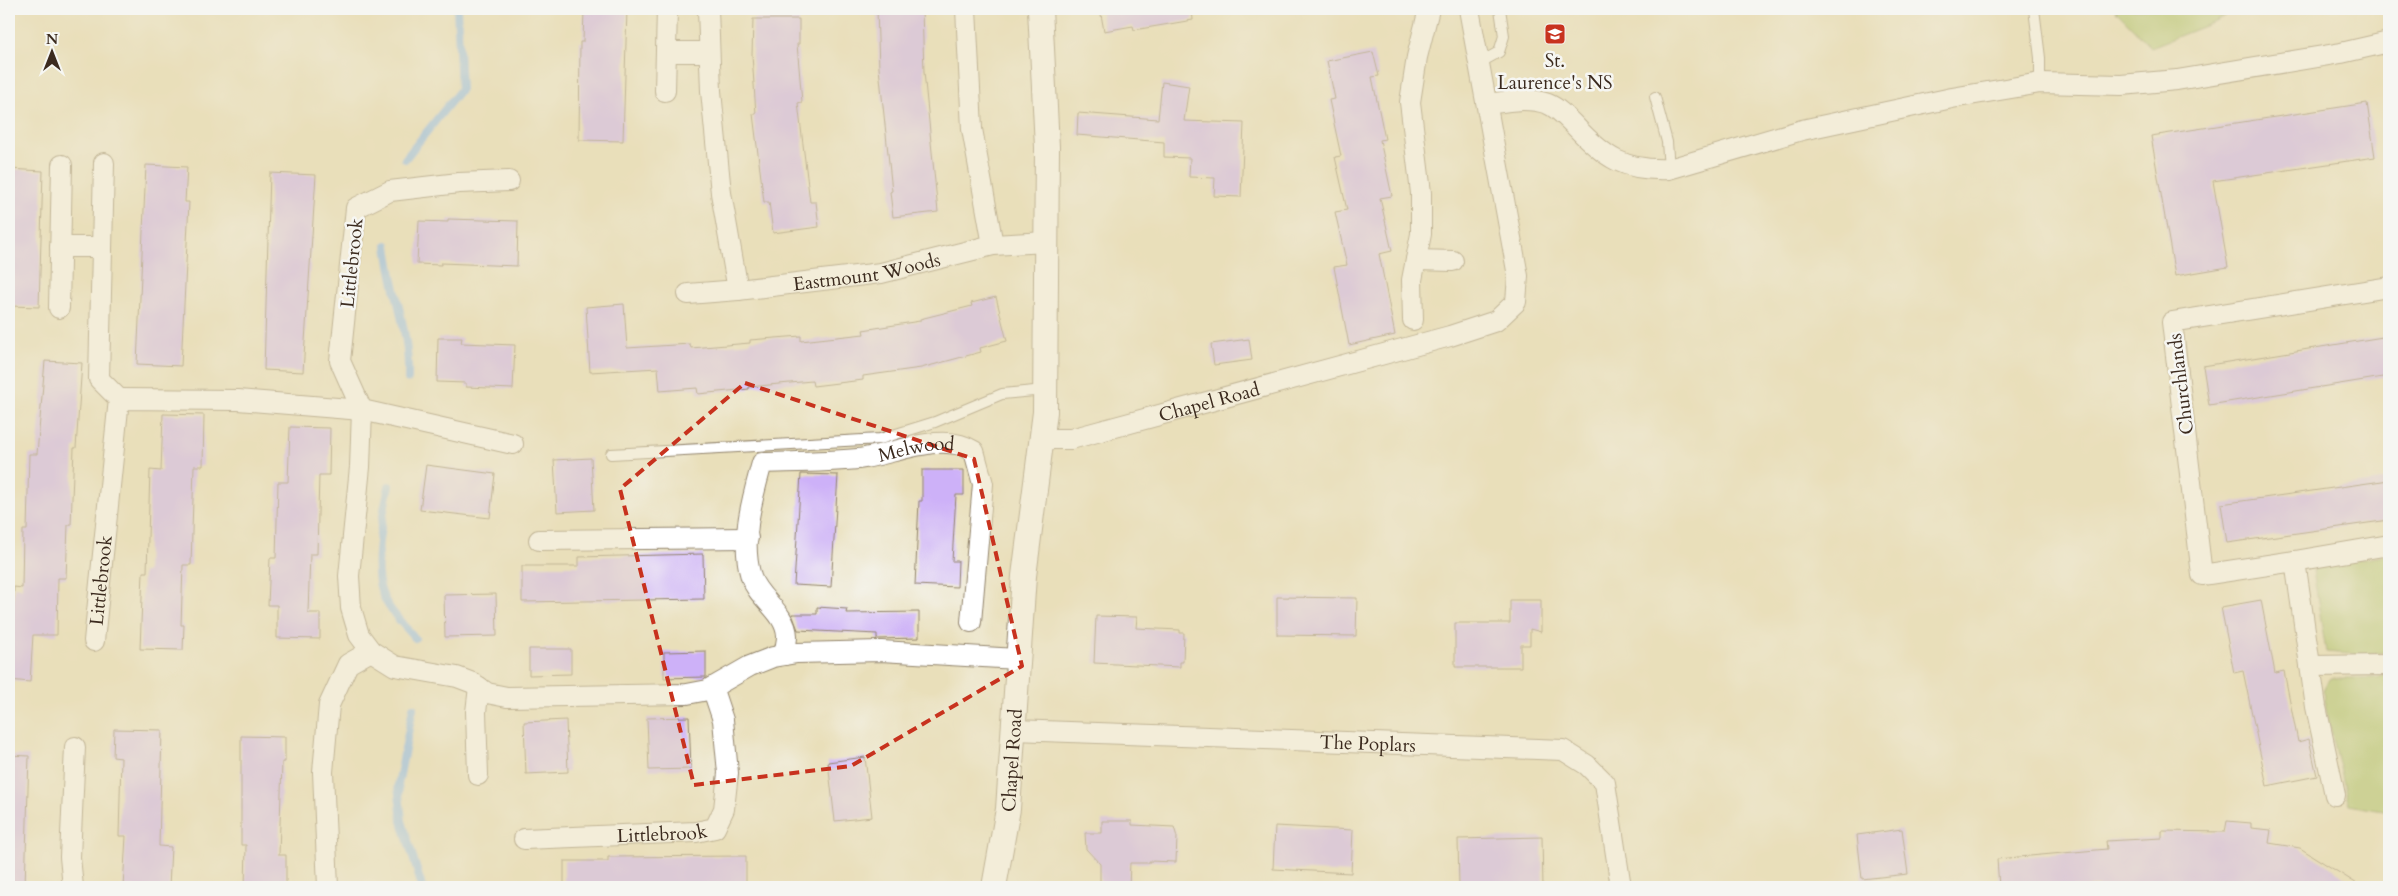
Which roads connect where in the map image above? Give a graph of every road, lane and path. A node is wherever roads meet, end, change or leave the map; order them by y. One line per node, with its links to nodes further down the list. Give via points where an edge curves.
1 (667, 9): 10 (street)
2 (708, 9): 11 (street)
3 (966, 9): 22 (street, via 972,129)
4 (1040, 9): 21 (street, via 1047,148)
5 (1429, 9): 25 (street, via 1410,102 1421,193 1421,234)
6 (1468, 9): 12 (street, Chapel Road)
7 (1500, 9): 12 (lane, via 1504,36 1499,52)
8 (2034, 9): 13 (lane)
9 (2389, 42): 13 (street, via 2176,80 2121,85)
10 (667, 52): 11 (street); 14 (street)
11 (710, 52): 28 (street, via 721,192)
12 (1479, 64): 16 (street, Chapel Road)
13 (2040, 83): 19 (street, via 1855,117)
14 (665, 91)
15 (1655, 97): 19 (lane, via 1667,142)
16 (1487, 104): 19 (street, via 1532,100 1550,105 1605,155 1646,170); 35 (street, Chapel Road, via 1518,276 1516,302 1496,321 1070,439)
17 (104, 163): 24 (street)
18 (62, 165): 23 (street)
19 (1669, 168)
20 (509, 181): 34 (street, Littlebrook, via 390,191 356,208 340,361)
21 (1047, 242): 22 (street, Eastmount Woods); 32 (street)
22 (994, 246): 28 (street, Eastmount Woods, via 881,273)
23 (60, 247): 24 (street); 30 (street)
24 (102, 247): 33 (street, via 99,379)
25 (1416, 260): 26 (street); 31 (street, via 1412,280)
26 (1453, 261)
27 (2389, 287): 41 (street, Churchlands, via 2172,322 2202,575)
28 (738, 290): 29 (street, Eastmount Woods)
29 (688, 294)
30 (59, 308)
31 (1413, 320)
32 (1045, 390): 35 (street); 37 (lane, via 1002,394 935,422 880,438)
33 (119, 399): 34 (street, via 238,400); 43 (street, Littlebrook)
34 (362, 410): 36 (street); 44 (street, Littlebrook, via 349,576 351,608 359,635)
35 (1043, 439): 46 (street, Chapel Road, via 1024,576)
36 (513, 444)
37 (611, 454)
38 (748, 538): 39 (street); 42 (street, Melwood, via 748,516 762,463 860,458 935,444 965,445 974,451 983,484); 45 (street, Melwood, via 751,578 761,596 778,614 787,634)
39 (539, 540)
40 (2389, 545): 41 (street)
41 (2295, 561): 48 (street)
42 (971, 622)
43 (94, 641)
44 (371, 651): 49 (street, Littlebrook, via 396,666 457,677); 57 (street, via 348,664 329,705 323,772)
45 (784, 655): 46 (street, Littlebrook, via 881,651); 50 (street, Littlebrook, via 750,666)
46 (1017, 659): 51 (street, Chapel Road)
47 (2389, 665): 48 (street)
48 (2310, 666): 54 (street)
49 (479, 687): 50 (street, Littlebrook, via 487,693 507,697 687,694); 53 (street, via 476,712)
50 (712, 688): 55 (street, Littlebrook, via 723,720 728,773 724,810 715,828 696,832)
51 (1014, 730): 58 (street, Chapel Road, via 1008,809); 59 (street, The Poplars, via 1563,750 1587,765 1605,783)
52 (75, 747): 56 (street, via 70,857)
53 (478, 775)
54 (2335, 795)
55 (524, 839)
56 (73, 887)
57 (328, 887)
58 (994, 887)
59 (1621, 887)

